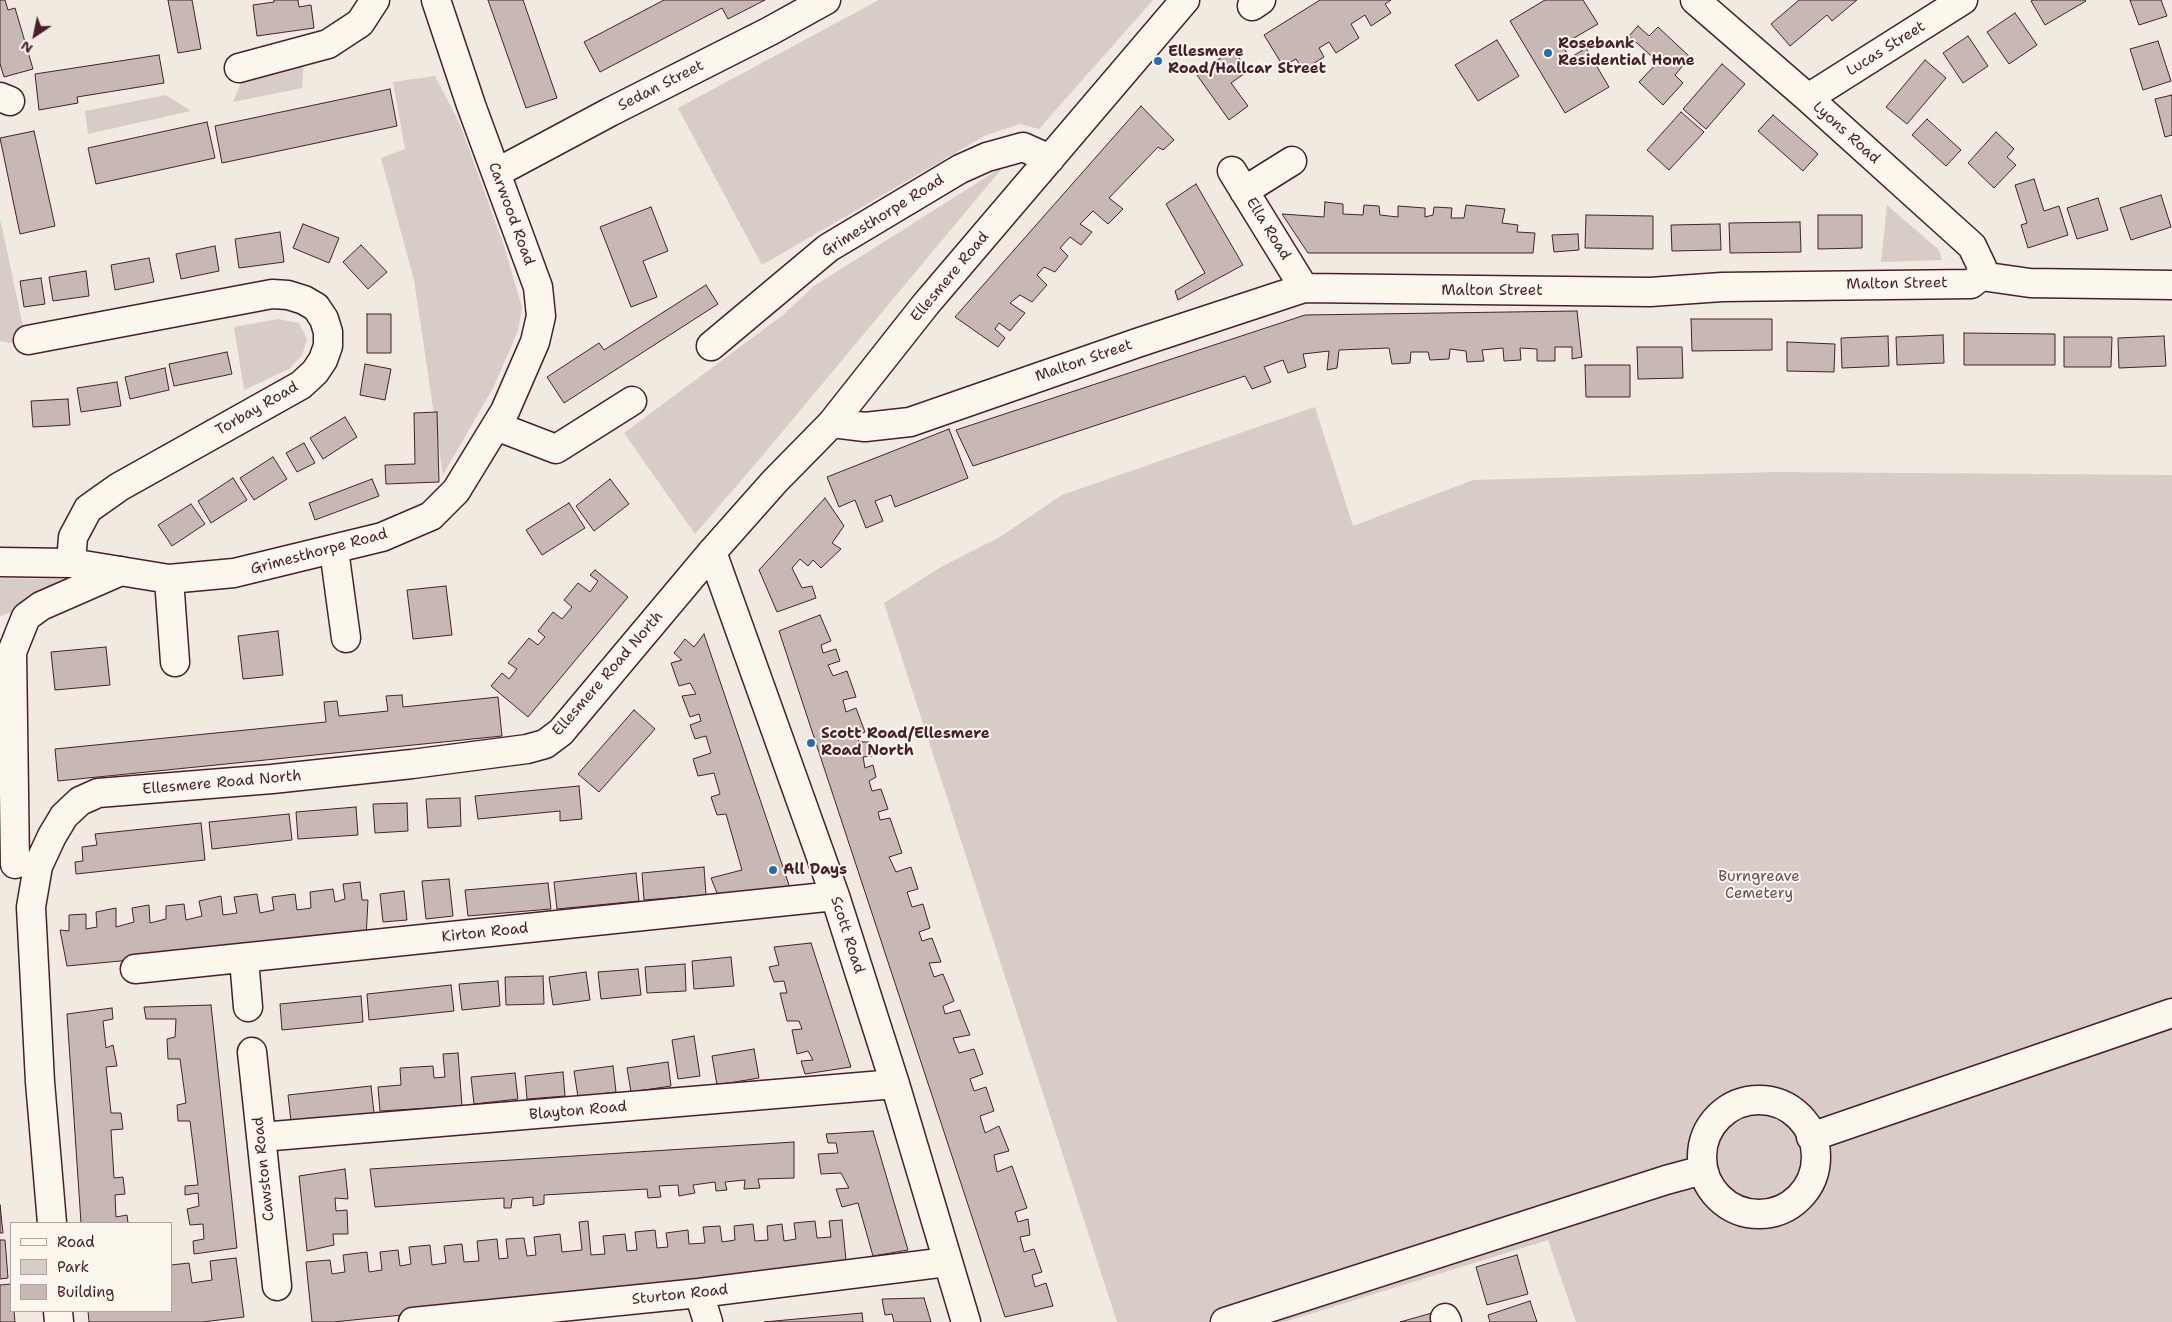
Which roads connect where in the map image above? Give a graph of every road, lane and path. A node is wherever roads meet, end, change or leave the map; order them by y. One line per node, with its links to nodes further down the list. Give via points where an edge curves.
1 (375, 0): 7 (street, via 360,23 328,44)
2 (436, 0): 11 (street, Carwood Road)
3 (826, 0): 11 (street, Sedan Street)
4 (1185, 0): 9 (street, Ellesmere Road)
5 (1695, 0): 8 (street, Lyons Road)
6 (1963, 0): 8 (street, Lucas Street)
7 (239, 68)
8 (1808, 98): 12 (street, Lyons Road, via 1972,246 1982,268)
9 (1050, 159): 16 (street, Grimesthorpe Road, via 1023,147 960,169 828,248); 18 (street, Ellesmere Road, via 926,304)
10 (1292, 161): 14 (street, Ella Road, via 1238,181)
11 (496, 173): 19 (street, Carwood Road, via 538,287 541,316 535,342)
12 (1981, 276): 13 (street, Malton Street, via 2030,283); 14 (street, Malton Street, via 1972,284 1722,287 1650,292)
13 (2172, 285)
14 (1304, 288): 18 (street, Malton Street, via 910,422 865,427)
15 (28, 340): 23 (street, Torbay Road, via 272,294 288,295 316,307 328,332 323,360 301,385 119,487 88,509 73,537)
16 (711, 346)
17 (632, 401): 19 (street, via 556,449)
18 (832, 423): 21 (street, Ellesmere Road)
19 (496, 426): 20 (street, Grimesthorpe Road, via 456,491 431,516 382,537)
20 (334, 550): 25 (street, Grimesthorpe Road, via 234,573); 26 (street)
21 (712, 552): 29 (street, Scott Road); 39 (street, Ellesmere Road North, via 560,732 545,744 412,764 98,793 80,801 64,816 38,866 31,907 40,1082)
22 (0, 562): 23 (street, Grimesthorpe Road)
23 (71, 563): 24 (street, Grimesthorpe Road)
24 (120, 572): 25 (street, Grimesthorpe Road); 28 (street, via 41,606 26,617 12,652)
25 (169, 580): 27 (street)
26 (346, 638)
27 (175, 662)
28 (15, 864)
29 (835, 896): 30 (street, Kirton Road); 35 (street, Scott Road)
30 (244, 959): 31 (street, Kirton Road); 32 (street)
31 (135, 969)
32 (248, 1007)
33 (2172, 1013): 37 (street)
34 (252, 1052): 36 (street, Cawston Road)
35 (895, 1084): 36 (street, Blayton Road); 40 (street, Scott Road)
36 (261, 1137): 41 (street, Cawston Road)
37 (1812, 1137): 38 (street, via 1805,1122 1790,1109 1771,1101 1745,1101 1727,1109 1714,1120 1704,1137); 38 (street, via 1816,1165 1810,1184 1797,1200 1780,1211 1764,1215 1735,1210 1714,1194)
38 (1703, 1170): 46 (street)
39 (52, 1222)
40 (947, 1262): 42 (street, Sturton Road); 45 (street, Scott Road)
41 (277, 1286)
42 (699, 1293): 43 (street, Sturton Road); 44 (street)
43 (413, 1322)
44 (708, 1322)
45 (966, 1322)
46 (1225, 1322)

